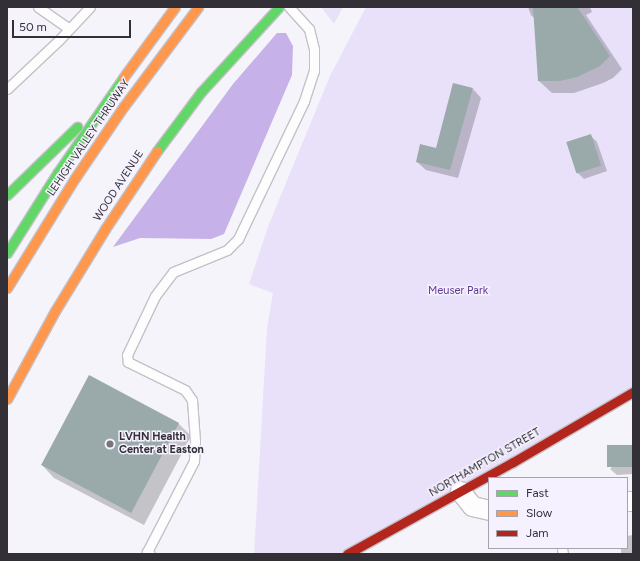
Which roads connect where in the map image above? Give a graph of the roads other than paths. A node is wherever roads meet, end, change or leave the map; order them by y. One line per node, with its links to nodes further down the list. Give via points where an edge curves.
1 (38, 7): 7 (lane)
2 (90, 7): 7 (lane)
3 (175, 7): 9 (main road, LEHIGH VALLEY THRUWAY)
4 (198, 7): 12 (main road, LEHIGH VALLEY THRUWAY, via 102,139)
5 (280, 7): 14 (main road, WOOD AVENUE, via 201,92 160,146 55,311)
6 (289, 7): 17 (lane, via 309,29 314,49 314,71 304,101 238,239 227,250 173,272 155,296 127,355 128,362 185,390 192,400 194,461 147,552)
7 (69, 29): 8 (lane)
8 (7, 89)
9 (109, 96): 10 (main road); 11 (main road, LEHIGH VALLEY THRUWAY)
10 (7, 195)
11 (7, 252)
12 (7, 288)
13 (633, 392): 15 (main road, NORTHAMPTON STREET)
14 (7, 399)
15 (460, 491): 16 (street, via 472,506); 18 (main road, NORTHAMPTON STREET)
16 (488, 510)
17 (150, 554)
18 (347, 554)

